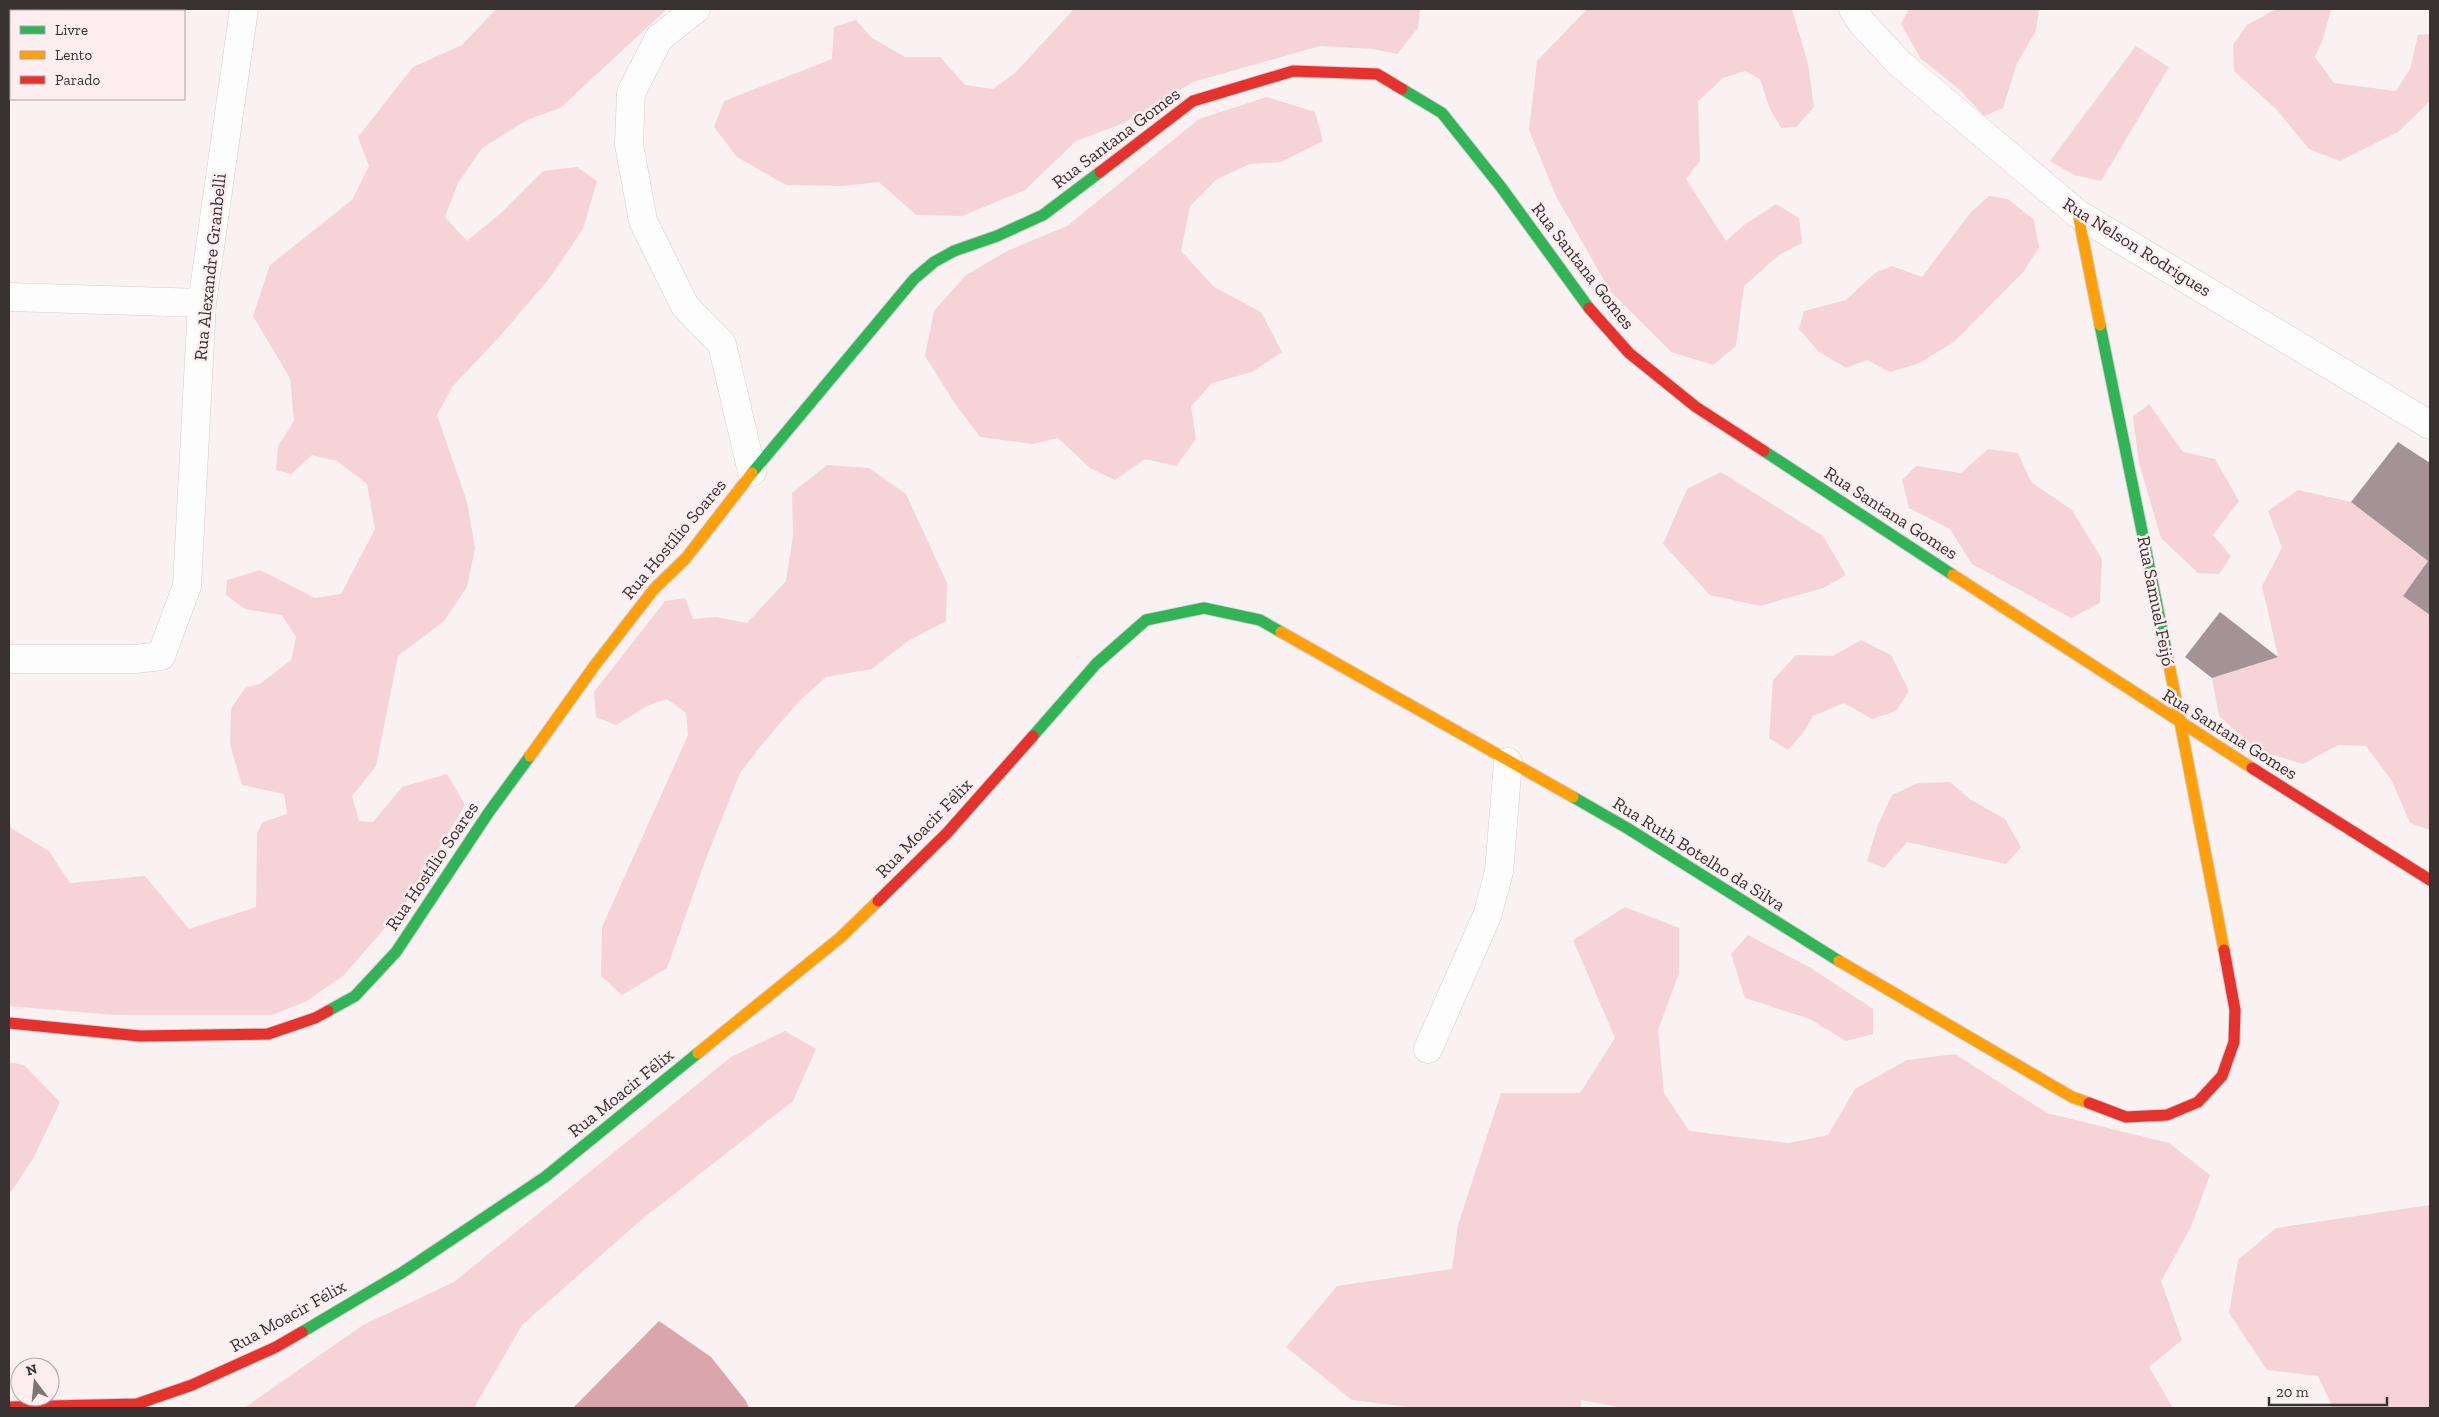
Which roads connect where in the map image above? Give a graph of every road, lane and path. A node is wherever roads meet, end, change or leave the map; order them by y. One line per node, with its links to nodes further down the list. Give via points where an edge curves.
1 (244, 9): 6 (street, Rua Alexandre Granbelli)
2 (696, 9): 8 (street, via 659,38 631,92 629,144 643,221 685,306 722,344)
3 (1853, 9): 4 (street, Rua Nelson Rodrigues, via 1899,63)
4 (2078, 214): 7 (street, Rua Nelson Rodrigues); 11 (street, Rua Samuel Feijó)
5 (9, 297): 6 (street)
6 (202, 302): 10 (street, Rua Alexandre Granbelli, via 187,586 162,656)
7 (2430, 425)
8 (752, 472): 11 (street, Rua Santana Gomes, via 914,279 934,262 954,250 997,236 1043,215 1193,100 1293,71 1376,74 1442,113 1587,305 1629,353 1696,407); 14 (street, Rua Hostílio Soares, via 686,558 654,590 595,665 489,812 396,952 355,996 315,1018 268,1034 140,1036)
9 (1146, 620): 12 (street, Rua Ruth Botelho da Silva, via 1204,608 1260,620); 18 (street, Rua Moacir Félix, via 1096,664 948,833 841,937 545,1177 403,1272 276,1347)
10 (9, 659)
11 (2181, 724): 13 (street, Rua Santana Gomes); 16 (street, Rua Samuel Feijó, via 2235,1010 2234,1042)
12 (1508, 762): 15 (street, via 1499,872 1487,916); 16 (street, Rua Ruth Botelho da Silva, via 1627,828 1817,948 2072,1097 2126,1117 2167,1115 2198,1102)
13 (2430, 880)
14 (9, 1023)
15 (1428, 1049)
16 (2222, 1076)
17 (9, 1406): 18 (street, Rua Moacir Félix)
18 (136, 1406)

